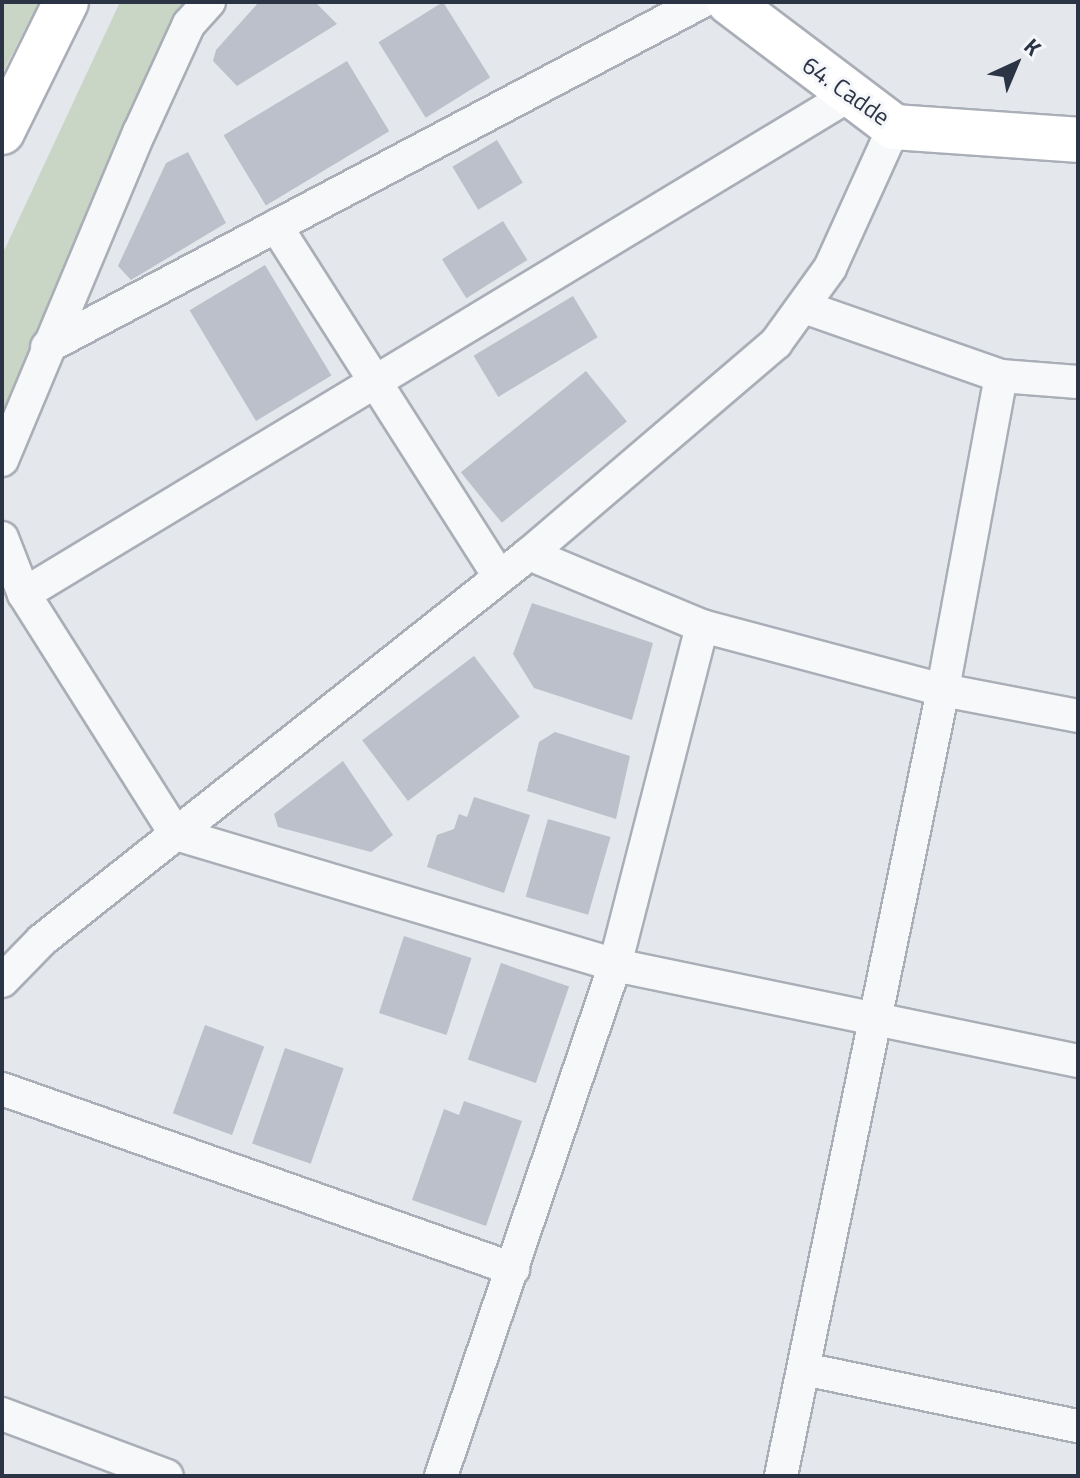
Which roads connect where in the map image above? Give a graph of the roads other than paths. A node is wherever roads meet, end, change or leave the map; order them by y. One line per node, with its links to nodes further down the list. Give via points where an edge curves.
1 (66, 2): 7 (main road)
2 (209, 2): 11 (street, via 189,24)
3 (701, 2): 9 (street)
4 (729, 2): 5 (main road, 64. Cadde)
5 (848, 96): 6 (main road, 64. Cadde); 14 (street)
6 (894, 127): 8 (main road, 64. Cadde); 10 (street, via 853,225)
7 (2, 132)
8 (1078, 140)
9 (276, 226): 11 (street); 14 (street)
10 (804, 307): 12 (street); 17 (street, via 745,376)
11 (47, 347): 15 (street)
12 (1001, 376): 13 (street); 21 (street)
13 (1078, 382)
14 (372, 384): 18 (street); 19 (street)
15 (2, 460)
16 (2, 538): 19 (street)
17 (529, 554): 18 (street); 20 (street)
18 (500, 577): 23 (street)
19 (24, 594): 23 (street)
20 (702, 626): 21 (street); 24 (street)
21 (943, 690): 22 (street); 26 (street)
22 (1078, 716)
23 (176, 834): 24 (street); 25 (street)
24 (615, 965): 26 (street); 29 (street)
25 (5, 973)
26 (877, 1024): 27 (street); 30 (street)
27 (1078, 1061)
28 (2, 1089): 29 (street)
29 (513, 1269): 34 (street)
30 (804, 1369): 32 (street); 35 (street)
31 (2, 1414): 33 (street)
32 (1078, 1426)
33 (167, 1476)
34 (441, 1476)
35 (781, 1476)

